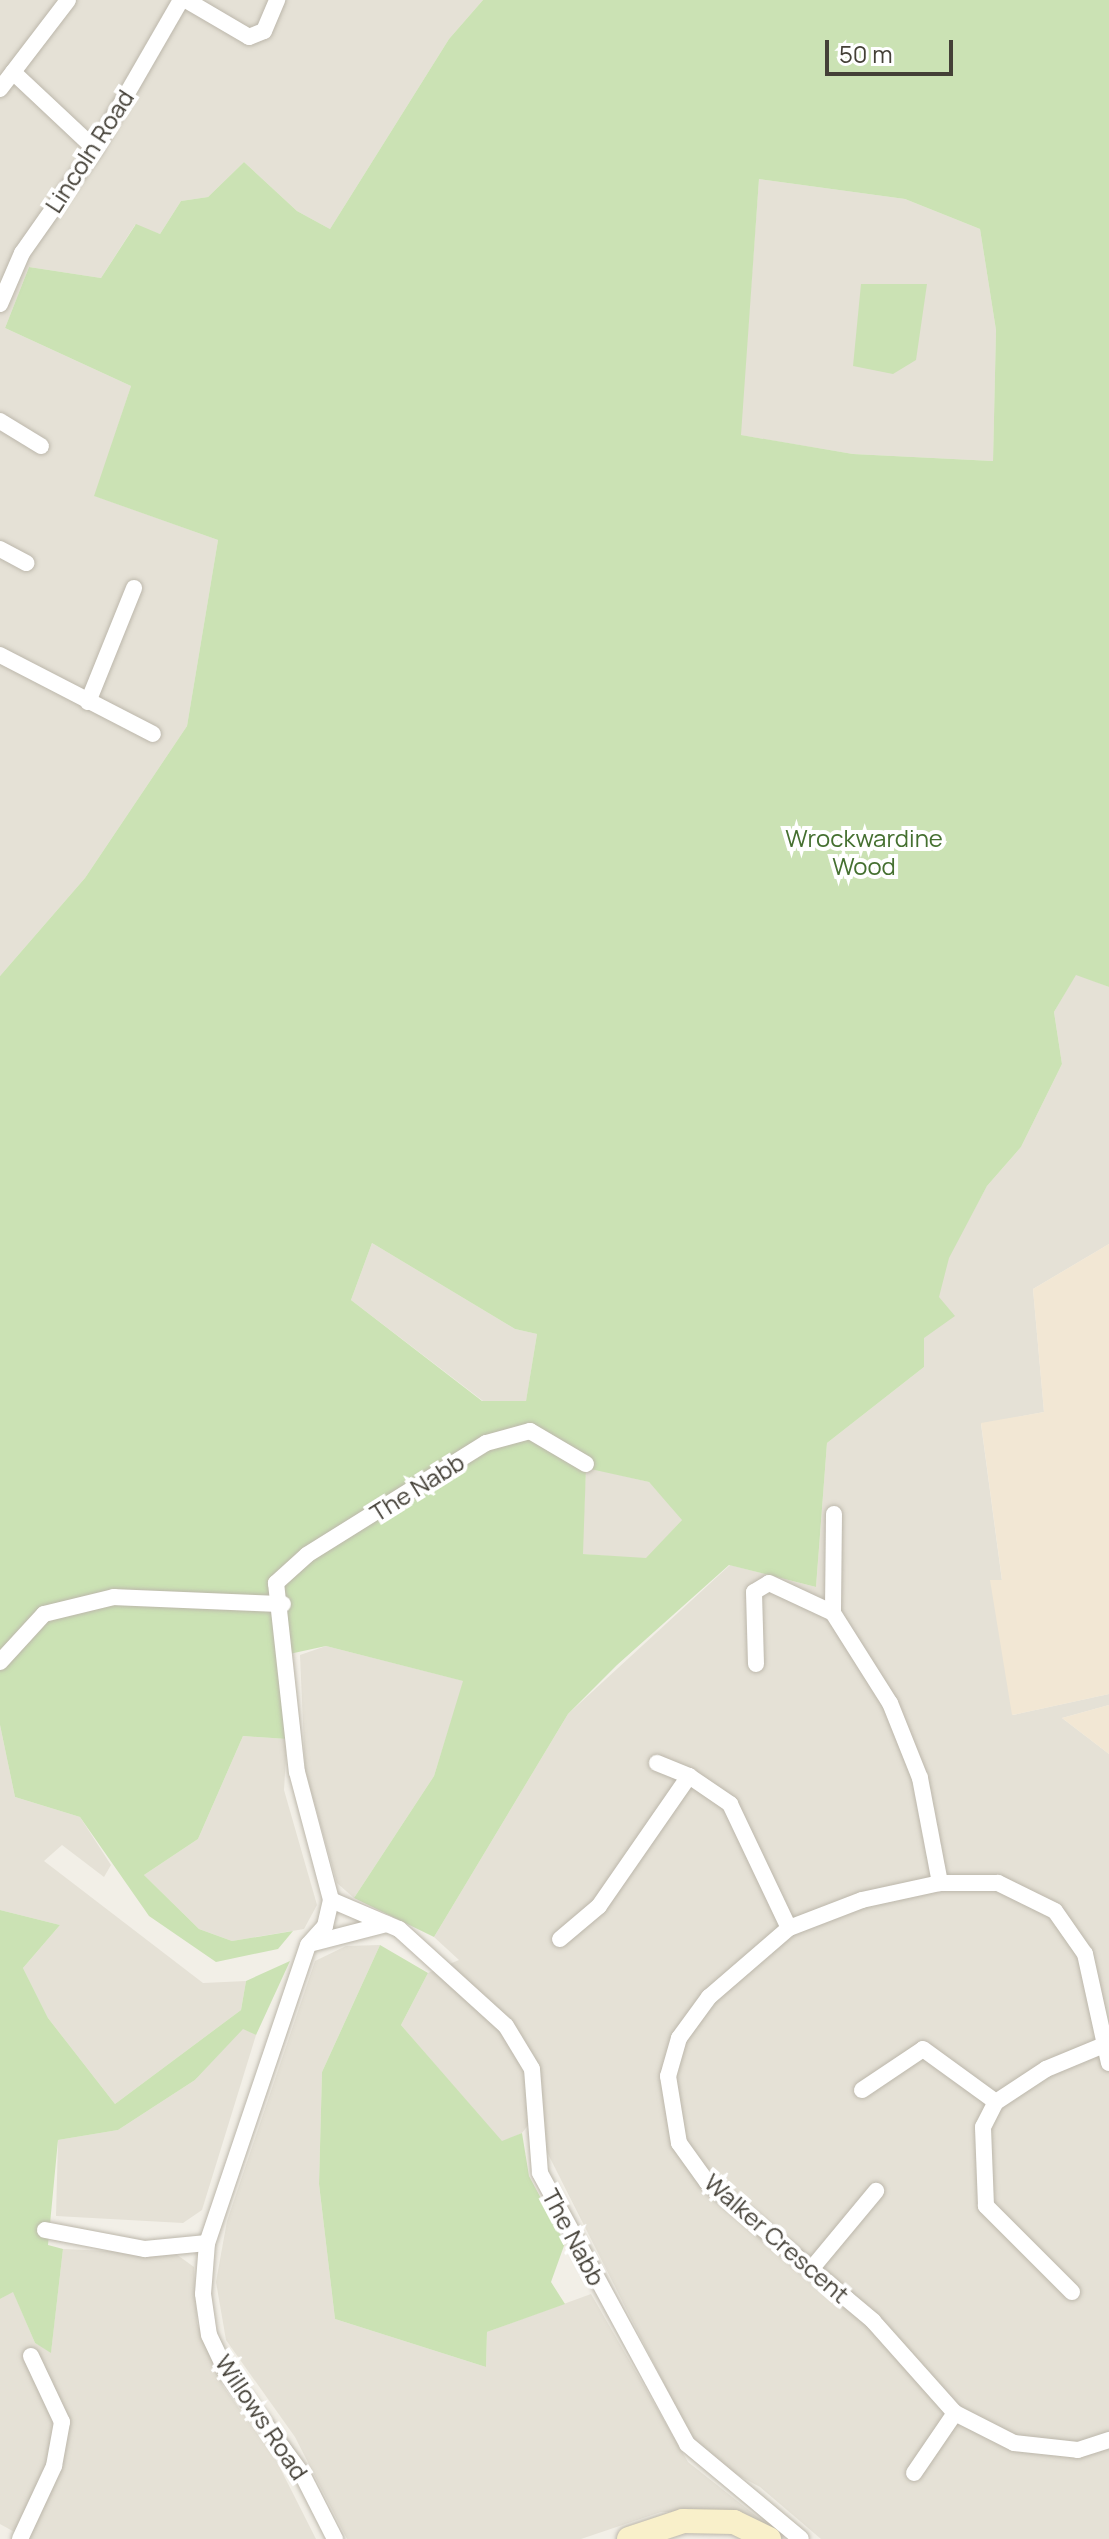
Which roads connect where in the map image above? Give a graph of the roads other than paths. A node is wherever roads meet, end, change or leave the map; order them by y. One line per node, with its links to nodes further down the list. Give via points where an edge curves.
1 (68, 0): 4 (street)
2 (184, 0): 3 (street, via 249,37 264,31); 6 (street, Lincoln Road)
3 (277, 0)
4 (13, 72): 5 (street); 6 (street)
5 (0, 89)
6 (95, 149): 7 (street, Lincoln Road, via 22,253)
7 (0, 304)
8 (0, 421): 9 (street)
9 (41, 446)
10 (0, 549): 11 (street)
11 (26, 563)
12 (134, 588): 14 (street)
13 (0, 655): 14 (street)
14 (88, 702): 15 (street)
15 (153, 734)
16 (586, 1464): 18 (street, The Nabb, via 530,1431 486,1443 307,1555 276,1583)
17 (834, 1514): 19 (street)
18 (283, 1604): 20 (street, via 114,1597 44,1614); 25 (street, The Nabb, via 297,1772)
19 (833, 1613): 21 (street, via 769,1583 754,1592); 24 (street, via 890,1703 920,1778)
20 (0, 1662)
21 (756, 1664)
22 (657, 1763): 23 (street)
23 (689, 1776): 27 (street, via 730,1804); 28 (street, via 599,1906)
24 (940, 1883): 27 (street, Walker Crescent, via 862,1900); 30 (street, Walker Crescent, via 998,1883 1055,1911 1085,1954 1104,2013)
25 (331, 1900): 26 (street, The Nabb); 29 (street, via 325,1926)
26 (388, 1924): 29 (street); 47 (street, The Nabb, via 506,2026 532,2069 540,2173 687,2444)
27 (789, 1928): 37 (street, Walker Crescent, via 709,1997 679,2038 668,2110 679,2143 707,2182)
28 (560, 1939)
29 (308, 1945): 36 (street, Willows Road)
30 (1104, 2045): 31 (street, Walker Crescent); 33 (street, via 1046,2069)
31 (1109, 2063)
32 (862, 2090): 33 (street, via 923,2049)
33 (996, 2102): 38 (street, via 983,2127 980,2160 986,2206)
34 (876, 2191): 37 (street)
35 (45, 2230): 36 (street, via 145,2249)
36 (207, 2243): 44 (street, Willows Road, via 209,2335 227,2373 302,2474)
37 (813, 2267): 40 (street, Walker Crescent)
38 (1072, 2292)
39 (31, 2356): 43 (street, via 62,2422 54,2466)
40 (955, 2413): 41 (street, Walker Crescent, via 1014,2443 1078,2450); 42 (street)
41 (1109, 2440)
42 (914, 2473)
43 (20, 2539)
44 (335, 2539)
45 (629, 2539): 46 (street, via 683,2521 734,2522)
46 (769, 2539)
47 (801, 2539)

